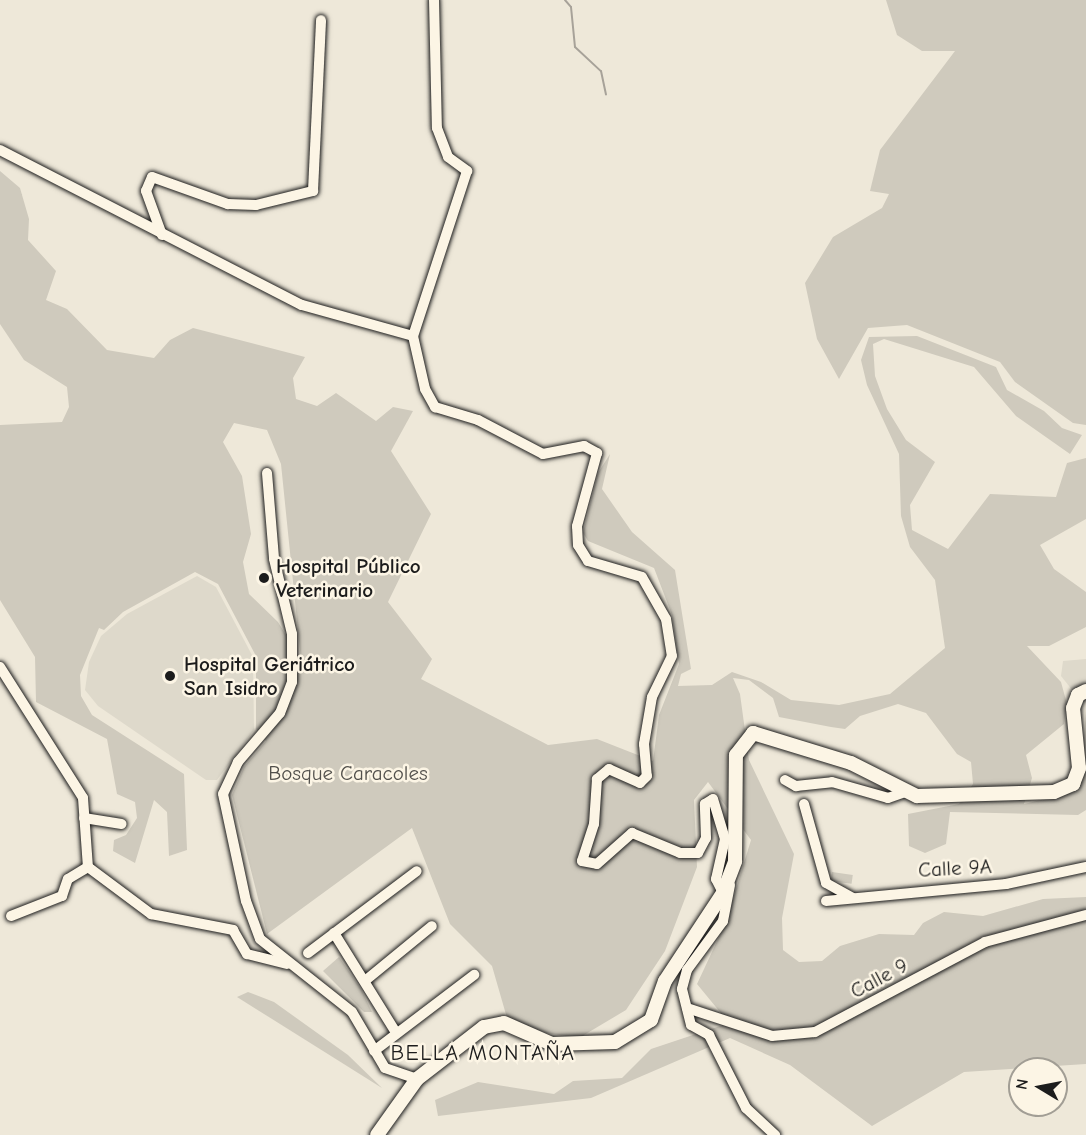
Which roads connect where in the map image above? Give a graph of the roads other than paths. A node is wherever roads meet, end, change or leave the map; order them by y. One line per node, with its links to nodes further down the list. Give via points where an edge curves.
1 (434, 0): 5 (street, via 437,128 448,157 467,171)
2 (321, 20): 4 (street, via 313,191 268,203 228,204 152,177 146,190)
3 (0, 150): 4 (street)
4 (162, 235): 5 (street, via 302,305)
5 (412, 336): 18 (street, via 435,406 478,420 543,454 595,449 597,465 577,526 578,545 588,561 642,577 670,631 672,656 652,697 644,744 647,777 640,783 609,769 597,779 594,824 582,861 597,864 632,833 680,854 698,854 706,838 705,804 713,799 726,839 716,879)
6 (267, 473): 26 (street, via 274,559 292,634 291,682 280,713 238,762 223,794 253,929)
7 (0, 667): 12 (street, via 83,798)
8 (1086, 691): 10 (main road, via 1074,702 1080,758 1066,790 990,797 928,797)
9 (785, 780): 10 (street, via 796,786 832,782 888,798)
10 (905, 792): 14 (main road, via 850,763 753,732 736,755)
11 (804, 804): 19 (street, via 826,883)
12 (84, 818): 13 (street); 15 (street)
13 (122, 824)
14 (735, 861): 18 (main road); 29 (street, via 723,921 683,980)
15 (88, 867): 22 (street, via 68,879 62,896); 26 (street, via 151,914 233,930 248,954)
16 (1086, 867): 19 (street, Calle 9A, via 1006,884)
17 (417, 871): 24 (street)
18 (723, 893): 32 (main road, via 665,981 651,1020 632,1036 552,1044 496,1023)
19 (856, 899): 20 (street, Calle 9A)
20 (825, 901)
21 (1086, 915): 29 (street, Calle 9, via 985,942 815,1032 772,1036)
22 (11, 916)
23 (432, 926): 28 (street)
24 (334, 933): 25 (street); 28 (street)
25 (308, 953)
26 (293, 966): 31 (street, via 352,1012)
27 (474, 975): 30 (street)
28 (366, 980): 30 (street)
29 (687, 1008): 34 (street, via 691,1025 709,1035 746,1108)
30 (395, 1031): 31 (street)
31 (374, 1051): 32 (street, via 386,1068)
32 (417, 1078): 33 (main road)
33 (378, 1135)
34 (775, 1135)

